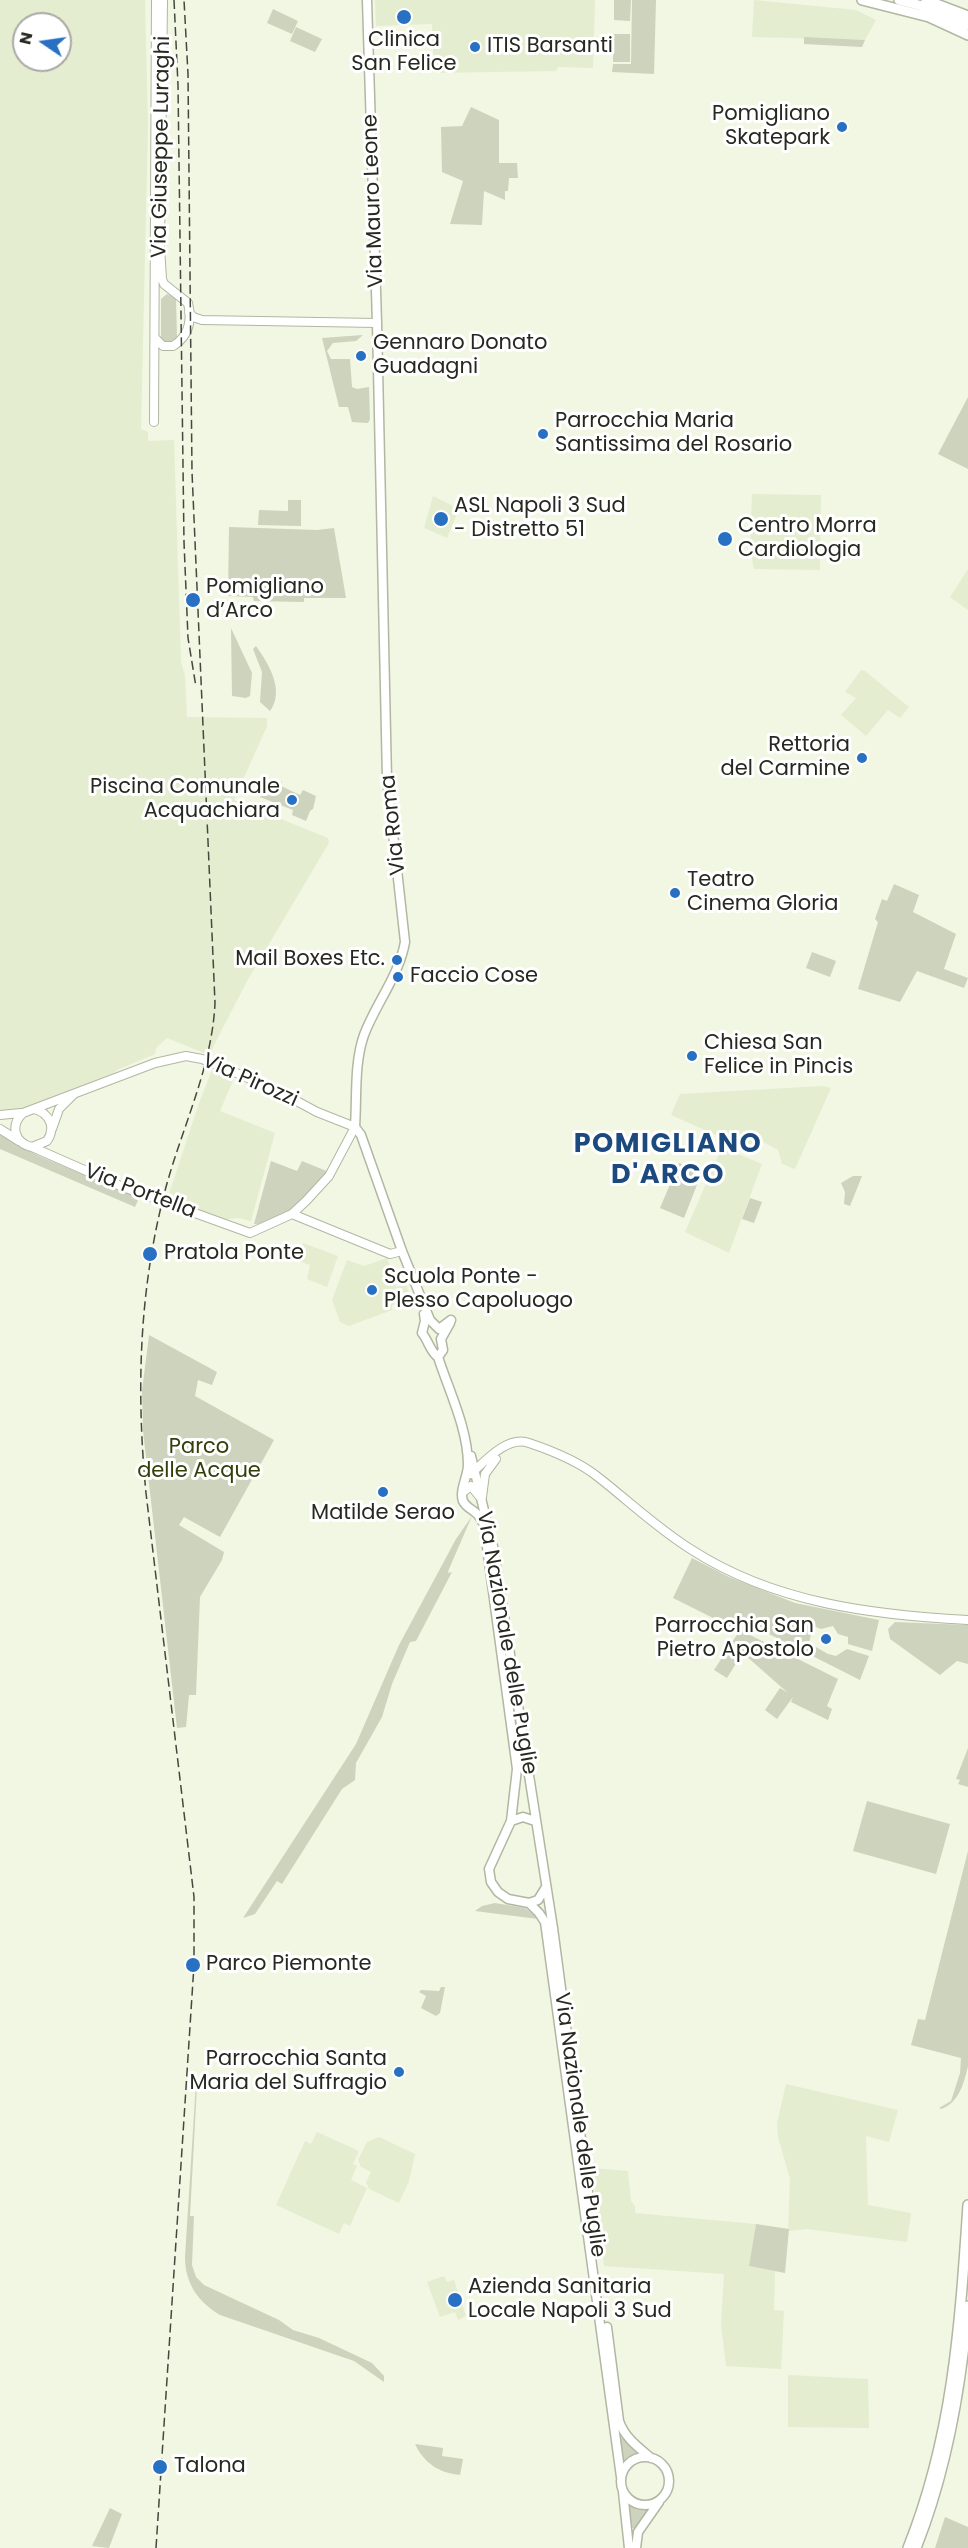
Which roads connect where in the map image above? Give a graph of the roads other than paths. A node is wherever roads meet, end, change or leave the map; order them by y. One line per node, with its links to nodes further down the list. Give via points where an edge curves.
1 (156, 0): 13 (main road, Via Giuseppe Luraghi)
2 (163, 0): 12 (main road, Via Giuseppe Luraghi, via 160,247 162,279)
3 (367, 0): 16 (main road, Via Mauro Leone)
4 (862, 0): 7 (highway)
5 (926, 0): 9 (highway)
6 (942, 0): 8 (highway)
7 (893, 4): 10 (highway, via 939,13); 11 (highway)
8 (968, 8)
9 (968, 16)
10 (968, 25)
11 (968, 35)
12 (171, 290): 13 (main road, Via Giuseppe Luraghi); 14 (main road, Via Giuseppe Luraghi, via 186,301)
13 (156, 291): 18 (main road, Via Giuseppe Luraghi)
14 (189, 312): 15 (main road, Via Giuseppe Luraghi); 17 (main road)
15 (202, 320): 16 (main road); 17 (main road)
16 (377, 323): 26 (main road, Via Roma, via 387,778 405,942 363,1041)
17 (189, 327): 19 (main road, via 179,342)
18 (155, 338): 19 (main road); 20 (main road, Via Giuseppe Luraghi)
19 (170, 347): 20 (main road)
20 (155, 359): 21 (main road, Via Giuseppe Luraghi)
21 (154, 422)
22 (74, 1094): 23 (main road); 26 (main road, Via Pirozzi, via 155,1063 186,1056 202,1059); 28 (main road, via 59,1109)
23 (34, 1109): 24 (main road); 28 (main road, via 46,1114)
24 (23, 1113): 25 (main road); 29 (main road, via 15,1128)
25 (0, 1115)
26 (355, 1126): 31 (main road, via 329,1176); 32 (main road, Via Roma)
27 (0, 1129): 29 (main road, Via Portella)
28 (52, 1130): 30 (main road, via 46,1141)
29 (19, 1141): 30 (main road, Via Portella)
30 (32, 1147): 31 (main road, Via Portella, via 141,1194 250,1233)
31 (292, 1214): 32 (main road, via 390,1254)
32 (402, 1251): 33 (main road, Via Roma)
33 (422, 1305): 34 (main road, via 422,1333); 34 (main road, via 437,1328 451,1320 442,1335 443,1350)
34 (438, 1357): 35 (main road)
35 (466, 1444): 37 (main road, Via Nazionale delle Puglie); 40 (main road, Via Nazionale delle Puglie, via 468,1469)
36 (533, 1445): 38 (main road, via 520,1442 506,1446); 41 (main road, via 511,1449 497,1457 485,1474); 42 (main road, via 571,1460 693,1551 759,1584 829,1605)
37 (472, 1458): 38 (main road, via 478,1462); 39 (main road, Via Nazionale delle Puglie)
38 (488, 1460): 39 (main road)
39 (475, 1471): 40 (main road); 41 (main road, Via Nazionale delle Puglie)
40 (463, 1489): 41 (main road, Via Nazionale delle Puglie, via 471,1486); 43 (main road, Via Nazionale delle Puglie, via 464,1504 481,1516 486,1533 517,1769)
41 (481, 1500): 44 (main road, Via Nazionale delle Puglie, via 493,1546)
42 (968, 1620)
43 (511, 1821): 44 (main road, via 524,1817); 46 (main road, Via Nazionale delle Puglie, via 489,1869 491,1882 508,1899)
44 (535, 1821): 45 (main road, Via Nazionale delle Puglie)
45 (546, 1887): 46 (main road, via 538,1900); 49 (main road, Via Nazionale delle Puglie, via 619,2421 623,2432)
46 (529, 1903): 50 (main road, Via Nazionale delle Puglie, via 545,1922)
47 (968, 2205): 55 (highway, via 953,2382 933,2475)
48 (968, 2306): 56 (highway, via 949,2440)
49 (651, 2458): 50 (main road, via 636,2459); 52 (main road, Via Nazionale delle Puglie, via 667,2473)
50 (621, 2477): 51 (main road, Via Nazionale delle Puglie)
51 (623, 2493): 52 (main road, via 633,2502 647,2505); 53 (main road, Via Nazionale delle Puglie)
52 (665, 2494): 54 (main road, via 638,2532)
53 (629, 2548)
54 (636, 2548)
55 (908, 2548)
56 (916, 2548)

